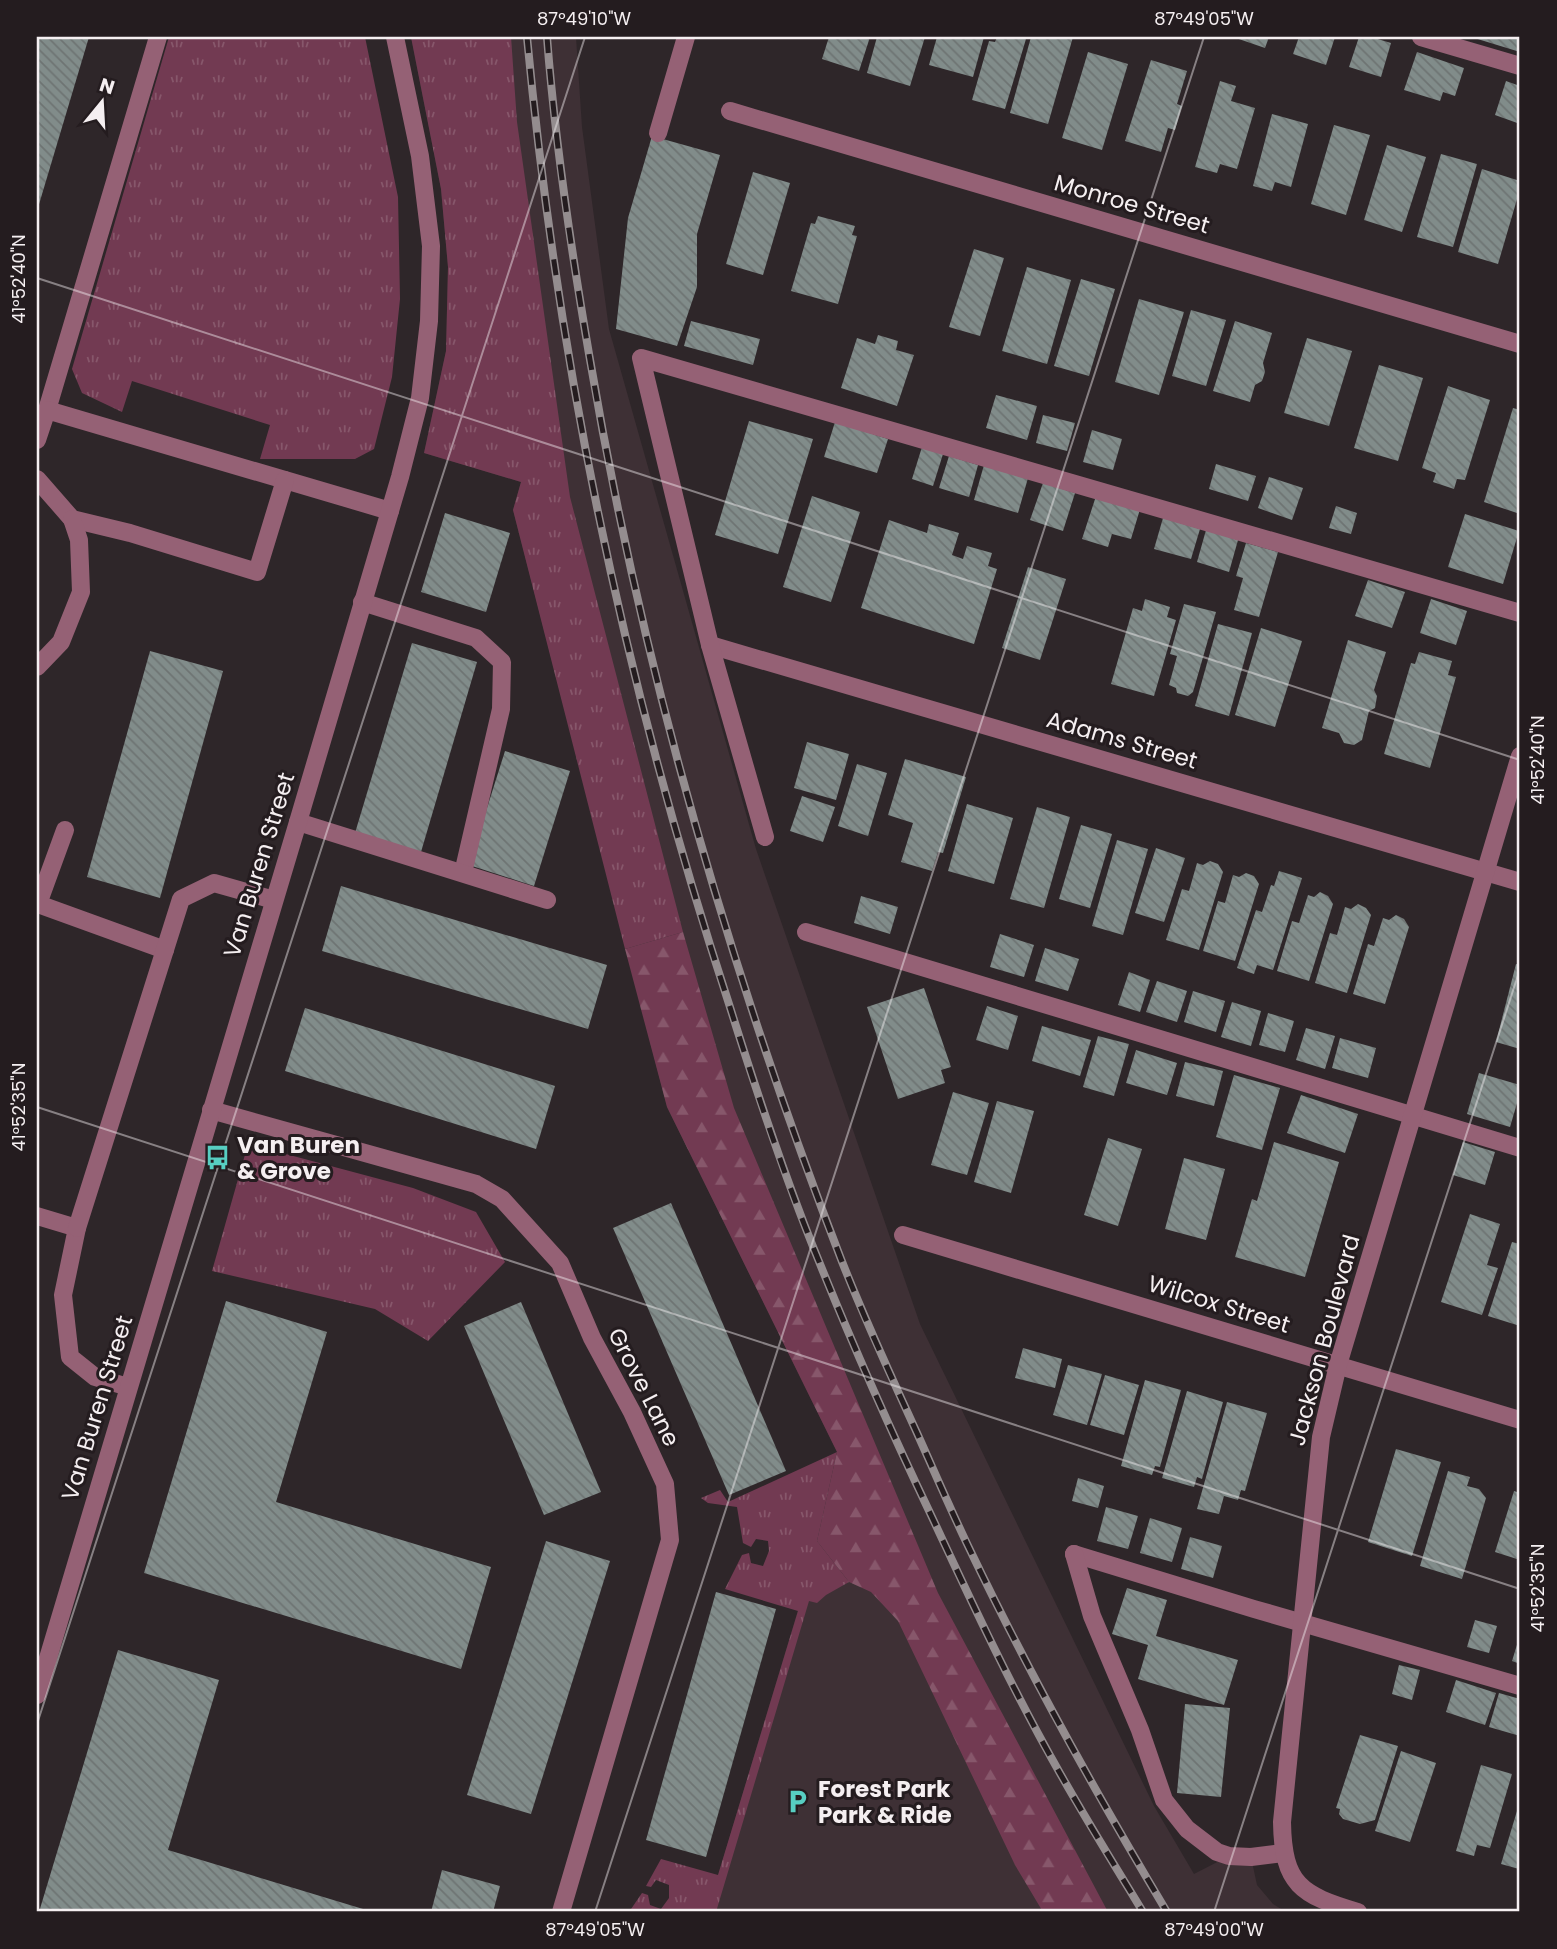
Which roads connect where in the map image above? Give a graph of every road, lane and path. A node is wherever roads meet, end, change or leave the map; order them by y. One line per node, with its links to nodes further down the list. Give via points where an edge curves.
1 (158, 37): 9 (street)
2 (395, 37): 13 (street, Van Buren Street, via 420,156 430,246 429,321 420,398)
3 (685, 37): 7 (street)
4 (1421, 37): 5 (street)
5 (1520, 66)
6 (730, 111): 8 (street, Monroe Street)
7 (658, 133)
8 (1520, 344)
9 (47, 410): 10 (street); 12 (street)
10 (37, 440)
11 (37, 479): 14 (street)
12 (285, 480): 13 (street); 14 (street, via 257,572)
13 (390, 511): 15 (street, Van Buren Street)
14 (72, 519): 18 (street, via 79,540 81,592 61,642)
15 (362, 601): 20 (street, Van Buren Street); 24 (street, via 476,638 502,662 501,709)
16 (1520, 614): 17 (street, via 640,358)
17 (710, 645): 22 (street); 23 (street, Adams Street)
18 (37, 667)
19 (1520, 756): 23 (street, Jackson Boulevard)
20 (298, 822): 24 (street); 26 (street, Van Buren Street)
21 (65, 830): 29 (street, via 38,904)
22 (765, 837)
23 (1485, 872): 25 (street, Adams Street); 31 (street, Jackson Boulevard)
24 (463, 873): 27 (street)
25 (1520, 882)
26 (274, 900): 29 (street, via 214,883 181,899); 30 (street, Van Buren Street)
27 (547, 900)
28 (806, 932): 31 (street)
29 (165, 950): 34 (street)
30 (211, 1110): 37 (street, Van Buren Street); 43 (street, Grove Lane, via 476,1184 502,1199 560,1264 665,1484 670,1539)
31 (1412, 1116): 32 (street); 36 (street, Jackson Boulevard)
32 (1520, 1149)
33 (37, 1216): 34 (street)
34 (78, 1228): 37 (street, via 63,1295 70,1357 95,1377)
35 (903, 1235): 36 (street, Wilcox Street)
36 (1338, 1365): 38 (street, Wilcox Street); 39 (street, Jackson Boulevard, via 1321,1437)
37 (128, 1387): 41 (street, Van Buren Street)
38 (1520, 1420)
39 (1301, 1622): 40 (street); 42 (street, Jackson Boulevard); 42 (street, via 1074,1554 1092,1616 1164,1800 1187,1829 1217,1852 1251,1857)
40 (1520, 1686)
41 (37, 1695)
42 (1283, 1853): 44 (street, Jackson Boulevard, via 1291,1876 1306,1892)
43 (561, 1912)
44 (1359, 1912)

